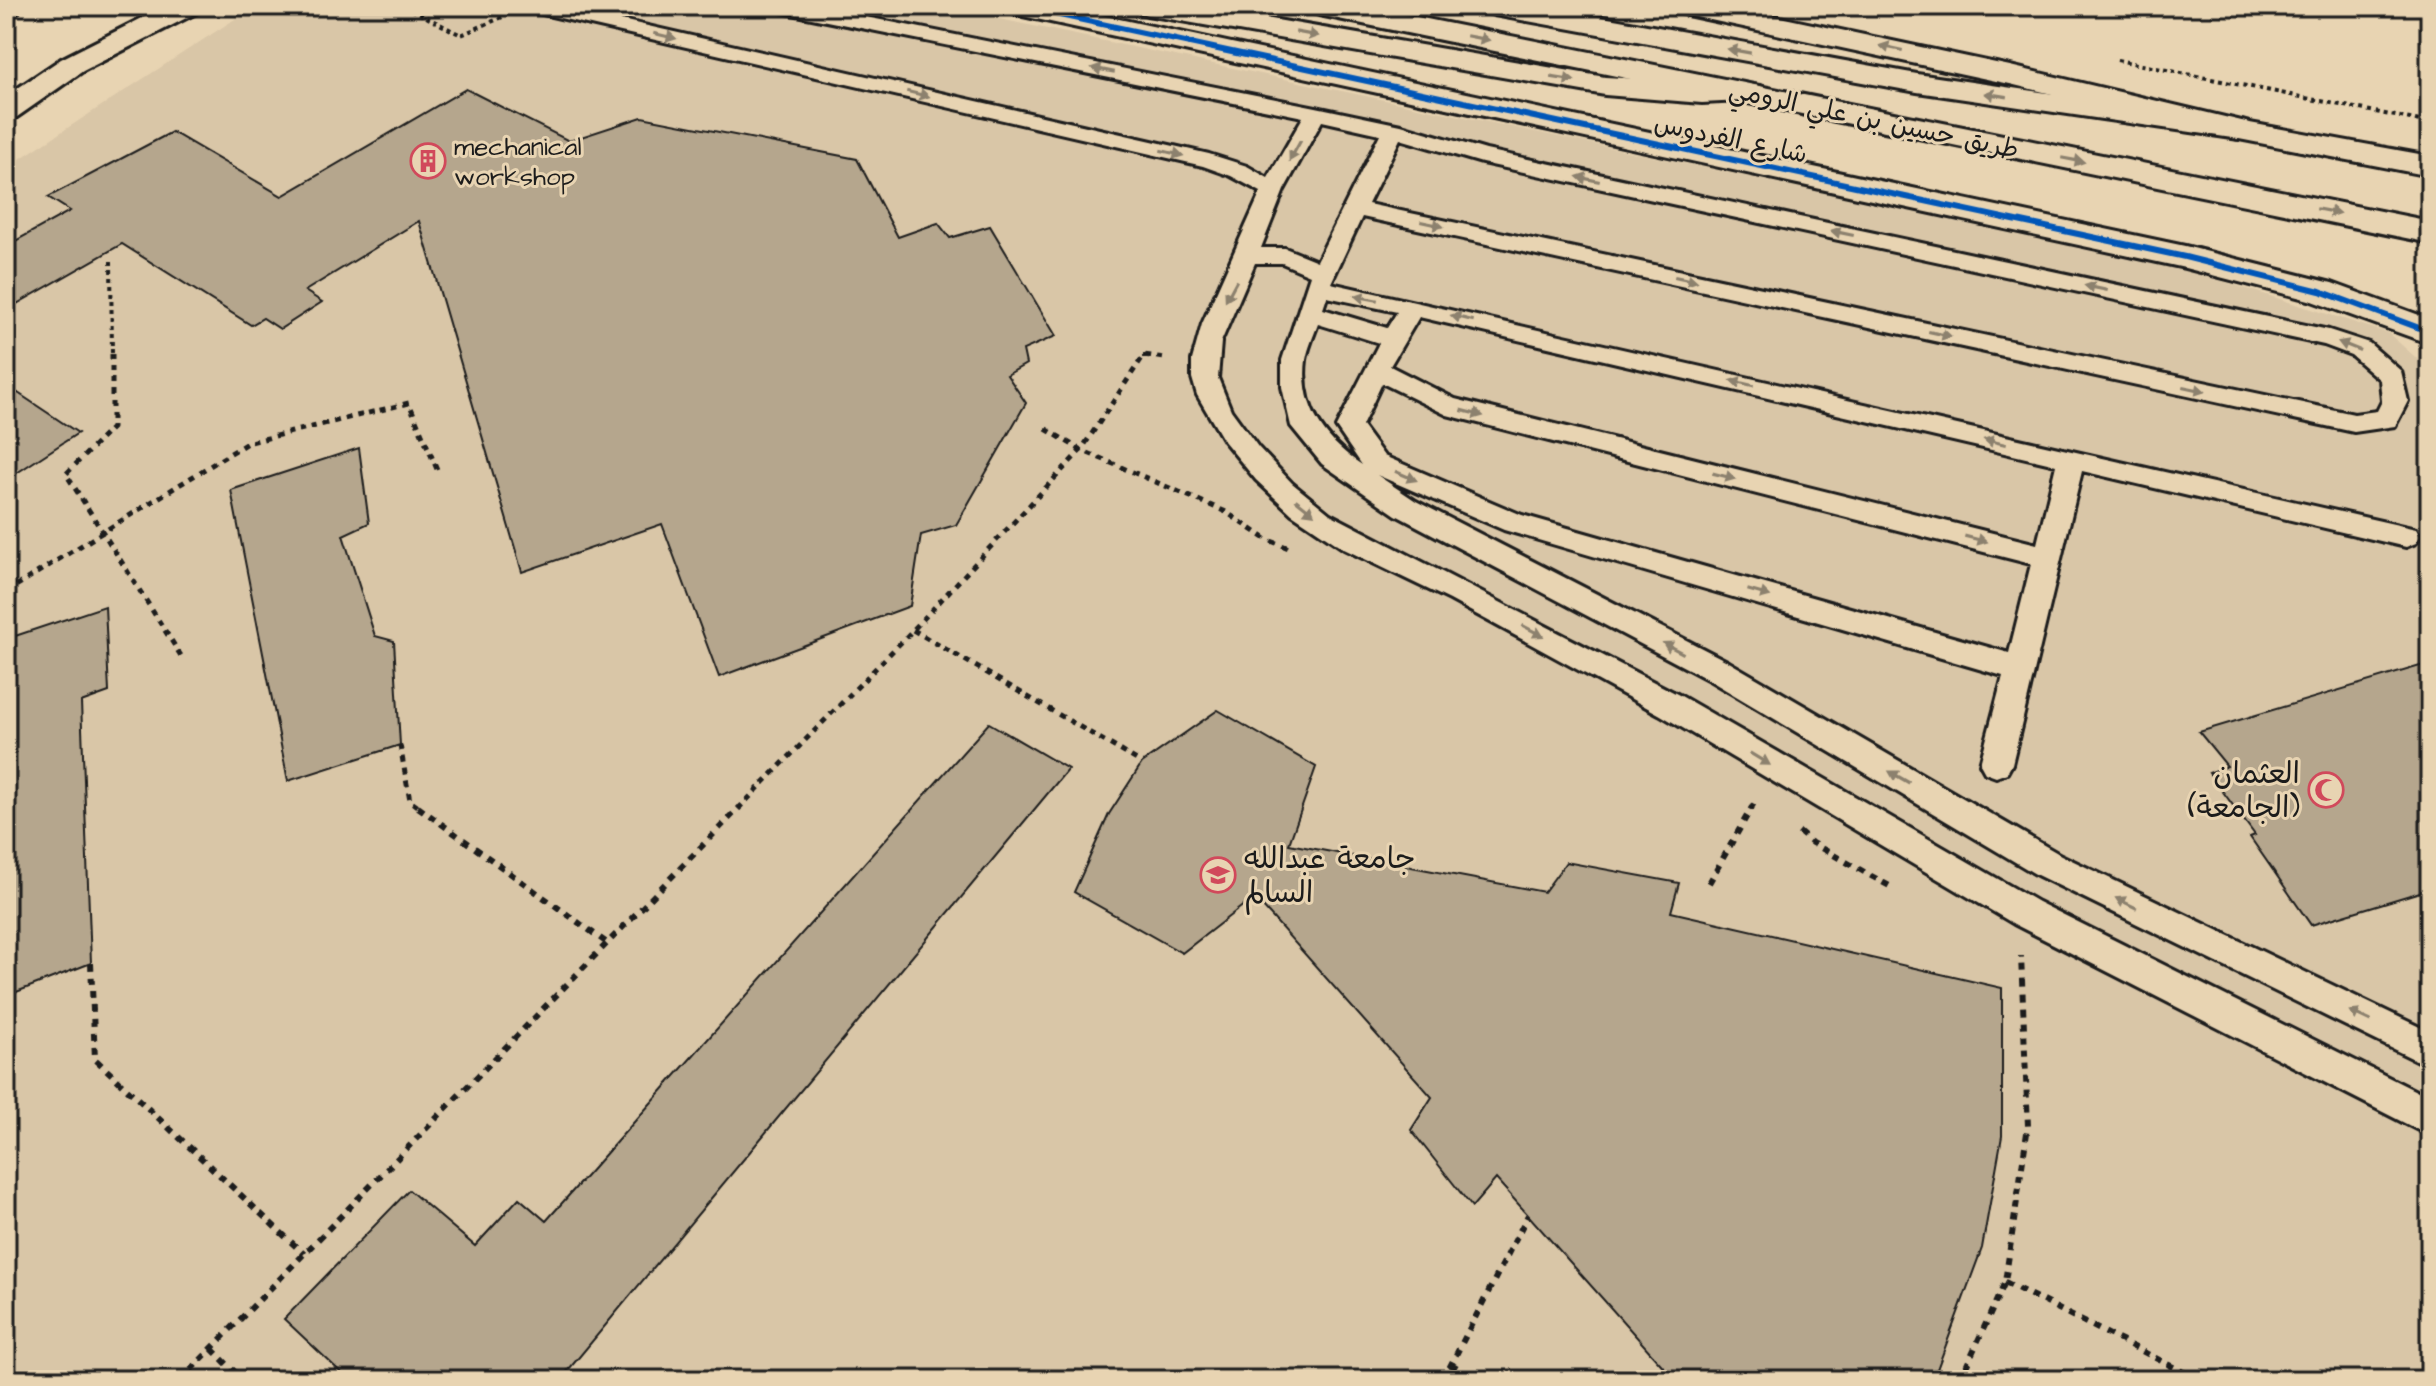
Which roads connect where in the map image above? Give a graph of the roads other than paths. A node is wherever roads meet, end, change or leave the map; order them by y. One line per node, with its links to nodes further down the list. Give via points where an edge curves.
1 (133, 6): 10 (main road)
2 (188, 6): 12 (main road, via 72,65)
3 (782, 6): 13 (lane, one-way to 3)
4 (1018, 6): 23 (main road, شارع الفردوس, via 2170,253 2320,291)
5 (1147, 6): 11 (main road, one-way to 11, via 1605,86)
6 (1319, 6): 11 (main road, طريق حسين بن علي الرومي, one-way to 11)
7 (1494, 6): 15 (main road, طريق حسين بن علي الرومي, one-way to 7, via 1917,83)
8 (1687, 6): 15 (main road, one-way to 8)
9 (526, 9): 17 (lane, one-way to 17, via 1209,161)
10 (6, 89)
11 (1750, 93): 19 (main road, طريق حسين بن علي الرومي, one-way to 19)
12 (6, 110)
13 (1316, 113): 14 (lane); 17 (lane, one-way to 17)
14 (1393, 130): 18 (lane); 18 (lane, one-way to 14, via 2354,423 2386,419 2395,401 2392,377 2360,349 2329,338 1482,156)
15 (2239, 130): 16 (main road, طريق حسين بن علي الرومي)
16 (2430, 166)
17 (1273, 190): 20 (lane)
18 (1355, 208): 21 (lane)
19 (2430, 232)
20 (1246, 255): 21 (lane, via 1285,256); 32 (lane, one-way to 32, via 1218,314 1203,363 1208,391 1229,431 1270,479 1337,532 1674,707 2026,913)
21 (1318, 291): 22 (lane, one-way to 21); 24 (lane); 31 (lane, one-way to 21, via 2049,865 1719,671 1406,508 1331,457 1304,426 1295,387 1294,360)
22 (1412, 307): 24 (lane); 26 (lane, one-way to 22)
23 (2430, 332)
24 (1394, 339): 25 (lane)
25 (1376, 369): 28 (lane, one-way to 28, via 1447,406); 29 (lane, one-way to 29, via 1349,427 1375,463 1514,523)
26 (2071, 460): 27 (lane); 28 (lane)
27 (2406, 536)
28 (2047, 557): 29 (lane)
29 (2021, 669): 30 (lane)
30 (1996, 764)
31 (2430, 1050)
32 (2430, 1118)

